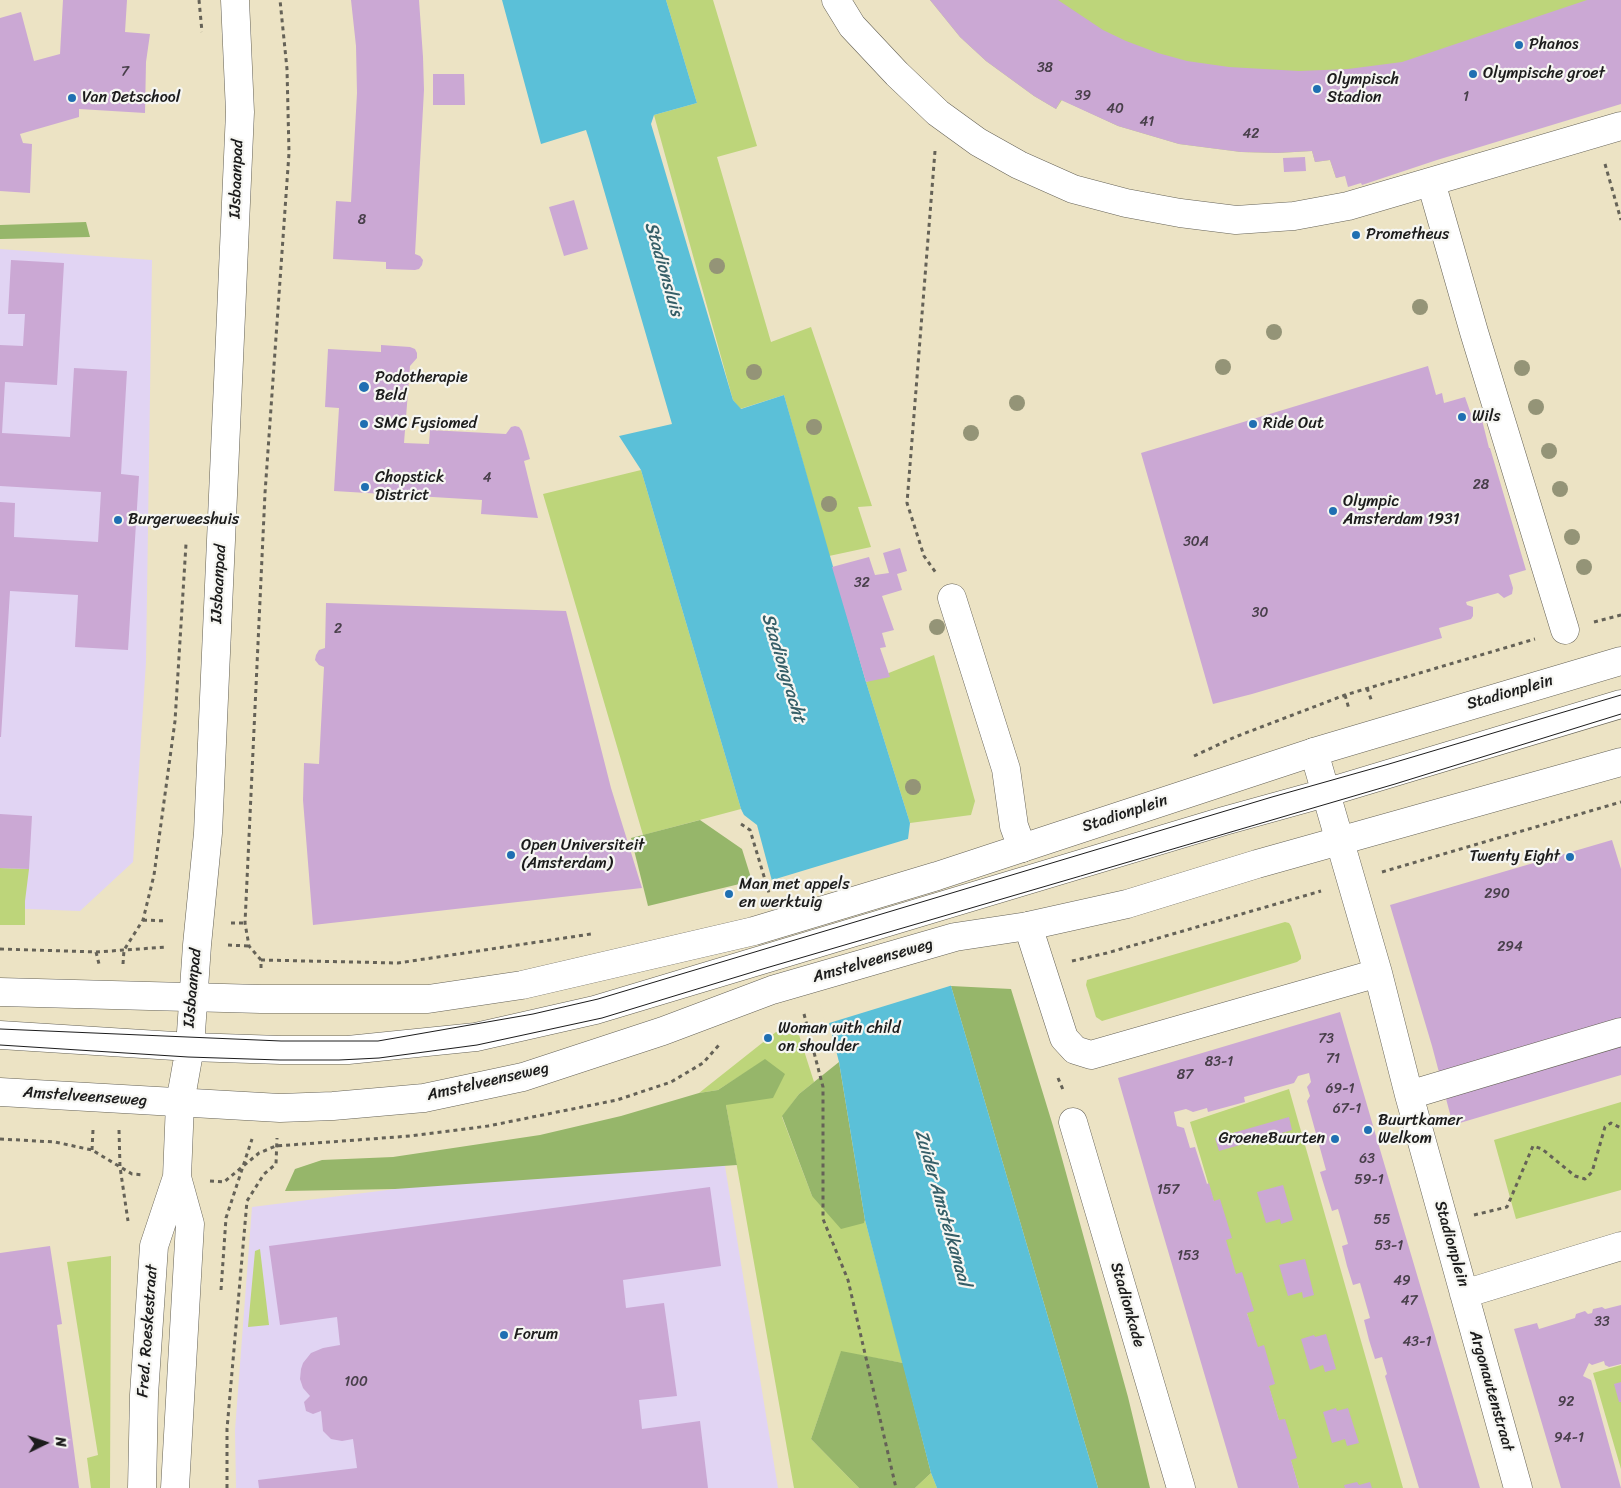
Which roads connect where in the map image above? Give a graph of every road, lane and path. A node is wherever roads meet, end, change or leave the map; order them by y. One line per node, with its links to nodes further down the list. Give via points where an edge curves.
1 (199, 0): 5 (path)
2 (235, 0): 26 (street, IJsbaanpad, via 240,112 238,167 208,833)
3 (280, 0): 27 (path, via 287,70 289,153 264,493 245,923)
4 (836, 0): 6 (street, via 852,26)
5 (203, 39)
6 (938, 113): 8 (street, via 978,142 1073,189 1126,203 1189,214 1236,220 1294,216 1348,206); 10 (path, via 907,503 924,556)
7 (1621, 126): 8 (street)
8 (1431, 182): 11 (street)
9 (186, 543): 29 (path, via 175,721 154,875 143,920)
10 (952, 598): 21 (street, via 1006,769 1014,826)
11 (1565, 630): 14 (path, via 1345,695)
12 (1621, 661): 15 (street, Stadionplein)
13 (1621, 704): 17 (street)
14 (1268, 725)
15 (1314, 752): 17 (street, Stadionplein); 21 (street, Stadionplein)
16 (1621, 762): 20 (street)
17 (1325, 792): 20 (street, Stadionplein); 38 (street, Amstelveenseweg, via 595,1010 476,1037 348,1050)
18 (1621, 802): 22 (path)
19 (741, 824): 23 (path, via 750,830)
20 (1339, 841): 22 (street, Stadionplein); 24 (street, via 1127,904)
21 (1022, 848): 34 (street, Stadionplein, via 754,931 522,985 428,999)
22 (1351, 881): 31 (path, via 1107,953); 32 (street, Stadionplein)
23 (766, 882)
24 (1028, 926): 31 (street); 41 (street, Amstelveenseweg, via 956,937 772,990 663,1031 523,1077 424,1098 280,1108)
25 (593, 934): 30 (path, via 398,963)
26 (197, 945): 29 (path); 34 (street, IJsbaanpad)
27 (248, 946)
28 (0, 949): 29 (path)
29 (124, 950)
30 (261, 960)
31 (1040, 964): 32 (street, via 1064,1038 1075,1050 1091,1055)
32 (1378, 973): 40 (street, Stadionplein)
33 (0, 992): 34 (street)
34 (192, 997): 38 (street, IJsbaanpad)
35 (802, 1007): 56 (path, via 823,1088 823,1220 848,1280)
36 (1621, 1032): 40 (street)
37 (0, 1035): 38 (street, Amstelveenseweg)
38 (190, 1047): 41 (street, Fred. Roeskestraat)
39 (0, 1092): 41 (street, Amstelveenseweg)
40 (1409, 1095): 49 (street, Stadionplein)
41 (180, 1103): 48 (street, Fred. Roeskestraat)
42 (1073, 1122): 57 (street, Stadionkade)
43 (1621, 1128): 49 (path, via 1610,1122 1604,1127 1592,1172 1585,1179 1575,1176 1542,1149 1533,1146 1507,1206)
44 (0, 1140): 47 (path, via 55,1142 92,1150)
45 (276, 1146): 55 (path, via 276,1164 264,1174 247,1201 227,1429)
46 (243, 1166): 52 (path, via 226,1218)
47 (120, 1167)
48 (177, 1177): 53 (street, Fred. Roeskestraat, via 154,1246 144,1396); 54 (street, Fred. Roeskestraat, via 190,1224)
49 (1444, 1222): 51 (street, Stadionplein)
50 (1621, 1246): 51 (street, Stadionplein)
51 (1464, 1294): 58 (street, Argonautenstraat)
52 (220, 1295)
53 (142, 1488)
54 (175, 1488)
55 (227, 1488)
56 (896, 1488)
57 (1181, 1488)
58 (1518, 1488)

